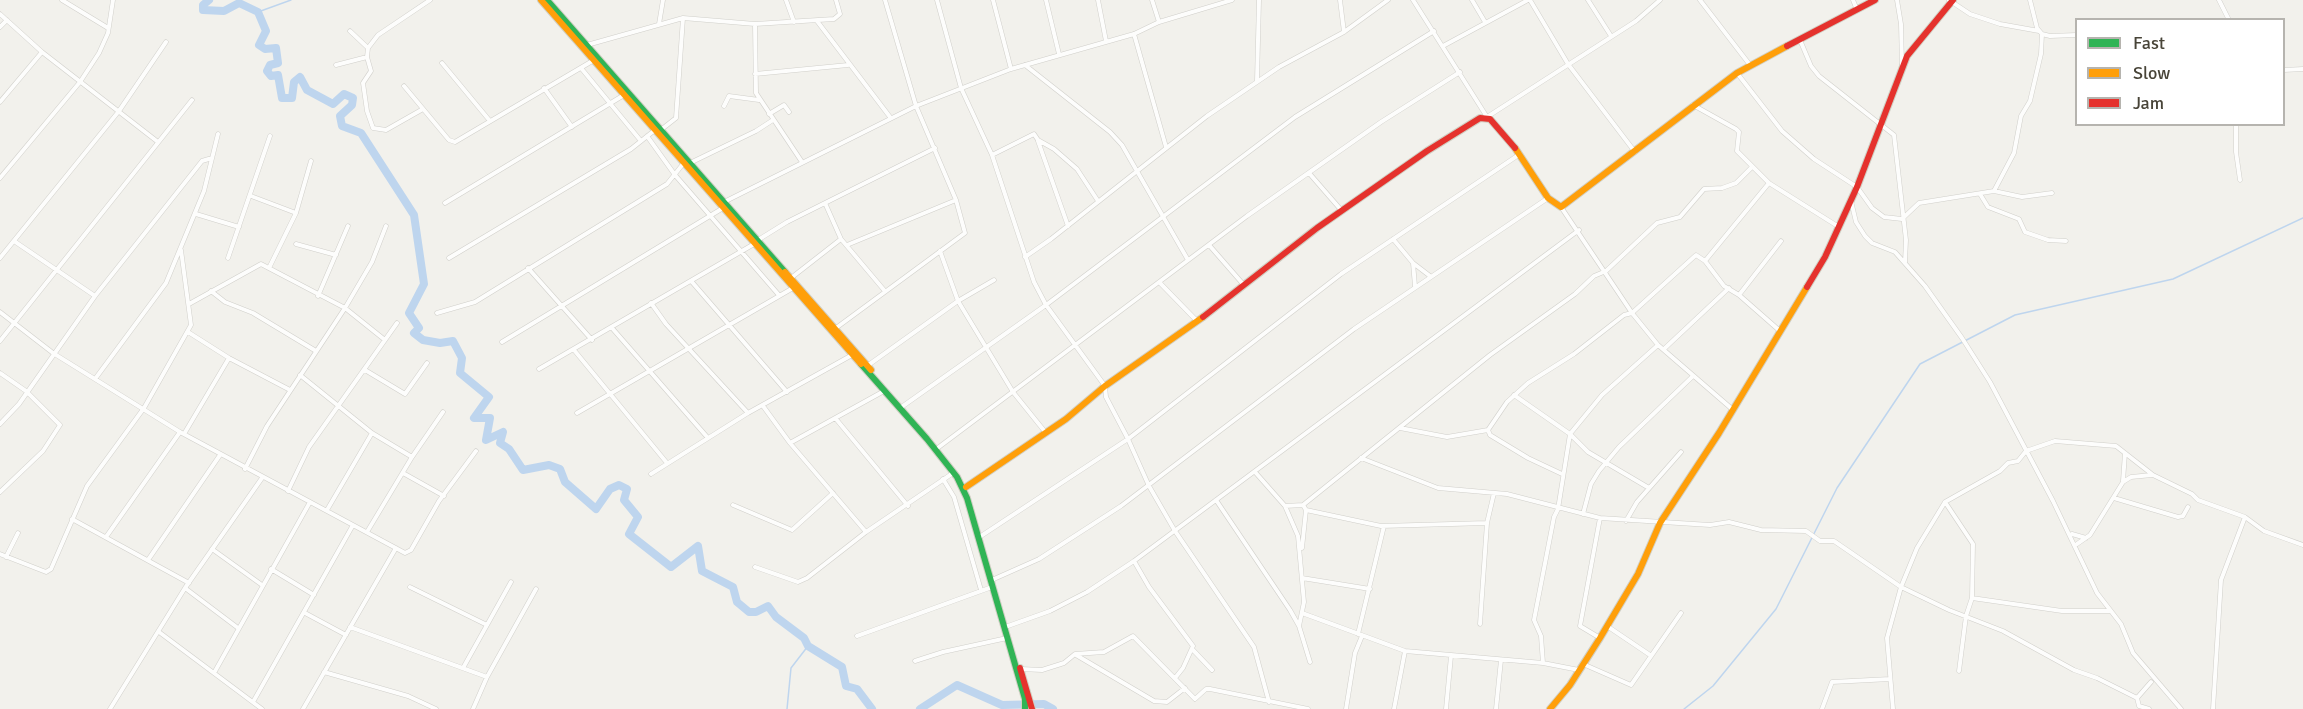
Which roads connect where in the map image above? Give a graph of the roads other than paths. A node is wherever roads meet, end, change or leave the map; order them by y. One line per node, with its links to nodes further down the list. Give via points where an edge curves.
1 (62, 0): 43 (street)
2 (112, 0): 43 (street)
3 (430, 0): 56 (street, via 381,33)
4 (541, 0): 60 (street)
5 (548, 0): 54 (street)
6 (663, 0): 40 (street)
7 (786, 0): 37 (street)
8 (836, 0): 36 (street, via 840,14 834,19)
9 (885, 0): 87 (street)
10 (938, 0): 79 (street)
11 (993, 0): 69 (street)
12 (1046, 0): 58 (street)
13 (1098, 0): 52 (street)
14 (1152, 0): 38 (street)
15 (1232, 0): 38 (street)
16 (1259, 0): 75 (street)
17 (1340, 0): 45 (street)
18 (1388, 0): 45 (street)
19 (1413, 0): 46 (street)
20 (1472, 0): 39 (street)
21 (1529, 0): 39 (street); 62 (street)
22 (1588, 0): 50 (street)
23 (1660, 0): 50 (street)
24 (1700, 0): 66 (street)
25 (1854, 0): 31 (street)
26 (1875, 0): 31 (street)
27 (1897, 0): 67 (street)
28 (2030, 0): 47 (street)
29 (2218, 0): 34 (street)
30 (1951, 1): 47 (street, via 1970,14); 67 (street)
31 (1857, 10): 51 (street)
32 (0, 14): 35 (street)
33 (683, 18): 40 (street); 41 (street); 99 (street, via 676,118)
34 (2228, 18)
35 (7, 20): 42 (street); 57 (street)
36 (816, 21): 37 (street); 64 (street)
37 (794, 22): 41 (street)
38 (1159, 22): 48 (street)
39 (1485, 22): 55 (street)
40 (659, 24): 54 (street)
41 (755, 24): 74 (street)
42 (0, 27)
43 (108, 28): 76 (street, via 106,40)
44 (350, 31): 56 (street)
45 (1344, 32): 75 (street)
46 (1434, 32): 55 (street); 139 (street, via 1295,117)
47 (2040, 32): 49 (street, via 2050,36); 123 (street, via 2041,54 2030,101 2021,116 2014,153)
48 (1134, 34): 52 (street); 106 (street)
49 (2075, 35)
50 (1611, 36): 62 (street)
51 (1800, 40): 66 (street); 96 (street, via 1819,76)
52 (1106, 41): 58 (street)
53 (166, 42): 89 (street)
54 (586, 45): 99 (street)
55 (1443, 46): 72 (street)
56 (368, 48): 59 (street)
57 (42, 52): 76 (street); 83 (street)
58 (1059, 54): 65 (street)
59 (367, 57): 63 (street); 88 (street, via 371,71 363,82 374,128 386,130)
60 (594, 60): 68 (street); 80 (street)
61 (442, 63): 95 (street)
62 (1568, 64): 93 (street); 108 (street)
63 (336, 65)
64 (849, 65): 74 (street); 92 (street)
65 (1025, 65): 69 (street); 116 (street, via 1110,132)
66 (1750, 65): 73 (street)
67 (1902, 65): 96 (street)
68 (581, 68): 78 (street); 84 (street)
69 (1011, 69): 79 (street)
70 (2303, 69): 71 (street)
71 (2285, 70)
72 (1460, 72): 93 (street); 117 (street)
73 (1737, 73): 85 (street); 122 (street, via 1782,131 1814,159)
74 (755, 74): 82 (street)
75 (1257, 81): 106 (street)
76 (80, 82): 89 (street); 119 (street)
77 (404, 86): 88 (street)
78 (544, 88): 95 (street); 98 (street)
79 (961, 88): 87 (street); 110 (street)
80 (624, 94): 84 (street); 99 (street)
81 (192, 100): 105 (street)
82 (759, 100): 86 (street, via 729,96); 91 (street)
83 (0, 102)
84 (611, 103): 98 (street); 104 (street)
85 (1692, 104): 108 (street); 115 (street, via 1739,132 1737,152)
86 (724, 106)
87 (916, 106): 92 (street); 107 (street)
88 (423, 109): 95 (street, via 452,142)
89 (119, 111): 105 (street); 149 (street)
90 (789, 112): 91 (street, via 784,105)
91 (769, 114): 94 (street)
92 (890, 117): 113 (street)
93 (1487, 117): 109 (street); 135 (street, via 1426,151)
94 (773, 120): 113 (street); 114 (street)
95 (490, 121)
96 (1880, 123): 122 (street); 140 (street, via 1894,135)
97 (2236, 126): 120 (street)
98 (572, 127): 131 (street)
99 (658, 130): 102 (street); 114 (street)
100 (218, 134): 111 (street)
101 (270, 136): 126 (street)
102 (647, 136): 104 (street); 118 (street)
103 (1038, 140): 110 (street, via 1030,134); 129 (street, via 1077,169); 143 (street)
104 (641, 141): 162 (street)
105 (158, 142): 168 (street)
106 (1166, 147): 116 (street)
107 (935, 148): 128 (street); 132 (street)
108 (1635, 152): 134 (street)
109 (1520, 154): 127 (street); 148 (street)
110 (992, 155): 163 (street)
111 (212, 158): 137 (street); 185 (street, via 202,161)
112 (311, 160): 136 (street)
113 (802, 162): 133 (street)
114 (686, 163): 118 (street); 133 (street)
115 (1751, 168): 121 (street); 171 (street, via 1736,183 1704,189 1686,214 1657,223)
116 (1138, 170): 129 (street); 139 (street)
117 (1309, 173): 135 (street); 155 (street)
118 (675, 174): 138 (street); 170 (street, via 667,184)
119 (0, 178)
120 (2240, 180)
121 (1769, 183): 145 (street); 165 (street)
122 (1857, 187): 130 (street); 140 (street, via 1884,217)
123 (1994, 191): 124 (street, via 2022,197); 125 (street)
124 (2052, 193)
125 (1980, 194): 140 (street, via 1919,203); 151 (street, via 1988,207 2019,219 2025,232)
126 (251, 196): 136 (street); 144 (street)
127 (1548, 198): 134 (street); 172 (street)
128 (956, 200): 154 (street); 158 (street, via 965,233)
129 (1098, 201): 143 (street)
130 (1851, 201): 145 (street); 167 (street, via 1856,222 1865,236 1895,252)
131 (444, 203)
132 (825, 203): 147 (street); 152 (street)
133 (724, 205): 138 (street); 152 (street)
134 (1561, 207): 146 (street)
135 (1343, 212): 177 (street)
136 (296, 213): 169 (street)
137 (196, 214): 144 (street); 156 (street)
138 (711, 214): 157 (street); 190 (street)
139 (1162, 217): 164 (street); 191 (street)
140 (1902, 219): 167 (street)
141 (348, 226): 159 (street)
142 (386, 226): 192 (street, via 372,262)
143 (1068, 226): 163 (street)
144 (239, 227): 161 (street)
145 (1839, 227): 203 (street)
146 (1579, 230): 171 (street); 267 (street)
147 (841, 239): 154 (street); 173 (street)
148 (1393, 239): 166 (street); 253 (street, via 1282,319)
149 (14, 240): 160 (street); 168 (street)
150 (1781, 241): 184 (street)
151 (2066, 241)
152 (756, 242): 157 (street); 173 (street); 179 (street)
153 (296, 244): 159 (street)
154 (847, 245): 181 (street)
155 (1209, 245): 164 (street); 177 (street)
156 (181, 250): 189 (street); 227 (street, via 159,295)
157 (742, 251): 175 (street); 183 (street)
158 (940, 251): 181 (street); 187 (street)
159 (336, 255): 186 (street)
160 (0, 258)
161 (228, 258)
162 (449, 258)
163 (1024, 258): 191 (street)
164 (1188, 260): 176 (street)
165 (1705, 261): 180 (street); 196 (street, via 1693,256)
166 (1413, 262): 172 (street); 178 (street)
167 (1905, 263): 257 (street, via 1962,338)
168 (56, 268): 185 (street); 198 (street)
169 (269, 268): 182 (street, via 259,264); 186 (street)
170 (528, 268): 190 (street); 195 (street, via 475,302)
171 (1606, 272): 196 (street); 246 (street, via 1594,276)
172 (1430, 276): 178 (street)
173 (791, 278): 193 (street)
174 (994, 280): 187 (street)
175 (692, 282): 188 (street); 200 (street)
176 (1159, 282): 197 (street); 210 (street)
177 (1243, 284): 197 (street)
178 (1415, 286): 275 (street)
179 (793, 288): 183 (street); 193 (street)
180 (1729, 288): 184 (street); 213 (street)
181 (884, 290): 202 (street)
182 (211, 291): 189 (street); 215 (street)
183 (778, 294): 200 (street)
184 (1739, 295): 203 (street)
185 (95, 296): 216 (street)
186 (318, 296): 192 (street)
187 (958, 300): 211 (street); 220 (street)
188 (651, 303): 201 (street); 212 (street)
189 (189, 304): 204 (street)
190 (561, 304): 207 (street); 208 (street)
191 (1046, 305): 210 (street); 211 (street)
192 (345, 308): 206 (street); 215 (street)
193 (814, 308): 202 (street); 217 (street)
194 (0, 312): 198 (street)
195 (437, 313)
196 (1632, 313): 209 (street); 235 (street)
197 (1197, 321): 228 (street)
198 (14, 322): 205 (street); 216 (street)
199 (397, 323): 206 (street)
200 (729, 324): 212 (street); 232 (street)
201 (612, 328): 207 (street); 223 (street)
202 (836, 328): 220 (street)
203 (1780, 331): 240 (street)
204 (188, 332): 218 (street); 239 (street)
205 (0, 340)
206 (385, 340): 222 (street)
207 (592, 340): 214 (street)
208 (502, 342)
209 (1658, 345): 213 (street); 251 (street, via 1602,395)
210 (1075, 346): 228 (street); 233 (street)
211 (987, 348): 233 (street); 238 (street)
212 (689, 349): 223 (street); 243 (street)
213 (1664, 349): 226 (street)
214 (574, 350): 221 (street); 234 (street)
215 (316, 351): 225 (street)
216 (53, 353): 227 (street); 230 (street)
217 (852, 355): 231 (street); 232 (street)
218 (229, 358): 229 (street); 248 (street)
219 (427, 363): 222 (street, via 405,394)
220 (867, 366): 238 (street)
221 (539, 369)
222 (365, 370): 236 (street)
223 (649, 372): 234 (street); 252 (street)
224 (0, 373): 230 (street)
225 (300, 375): 229 (street); 236 (street)
226 (1693, 376): 240 (street); 264 (street)
227 (95, 379): 239 (street)
228 (1105, 386): 250 (street); 253 (street, via 1106,397)
229 (290, 390): 265 (street)
230 (26, 391): 245 (street); 279 (street, via 60,425 43,451)
231 (884, 391): 244 (street); 266 (street)
232 (787, 392): 237 (street)
233 (1013, 392): 250 (street); 255 (street)
234 (611, 394): 242 (street); 263 (street)
235 (1514, 395): 247 (street); 251 (street)
236 (339, 406): 249 (street); 278 (street, via 309,447)
237 (763, 406): 243 (street); 254 (street)
238 (903, 406): 255 (street)
239 (144, 408): 248 (street); 298 (street, via 92,479)
240 (1732, 409): 301 (street)
241 (443, 412): 261 (street)
242 (577, 413)
243 (748, 413): 252 (street)
244 (836, 420): 254 (street); 289 (street)
245 (0, 424)
246 (1399, 428): 247 (street, via 1447,437); 262 (street)
247 (1488, 430): 270 (street, via 1528,458)
248 (182, 433): 260 (street); 310 (street)
249 (372, 433): 261 (street); 293 (street)
250 (1046, 433): 276 (street)
251 (1570, 434): 264 (street); 270 (street)
252 (708, 438): 263 (street)
253 (1128, 439): 275 (street); 309 (street)
254 (790, 444): 280 (street)
255 (939, 447): 276 (street)
256 (476, 451): 282 (street)
257 (2026, 451): 259 (street, via 2055,441 2111,444); 286 (street, via 2018,461 2010,462); 308 (street)
258 (1681, 452): 277 (street)
259 (2126, 453): 271 (street); 274 (street)
260 (220, 455): 265 (street); 319 (street)
261 (412, 457): 268 (street)
262 (1361, 458): 281 (street, via 1438,488); 288 (street)
263 (667, 463): 269 (street)
264 (1606, 463): 277 (street); 295 (street, via 1591,484)
265 (245, 468): 272 (street)
266 (954, 472): 273 (street); 329 (street, via 967,498)
267 (1255, 472): 284 (street); 290 (street)
268 (403, 473): 282 (street); 305 (street)
269 (651, 474)
270 (1562, 474): 292 (street)
271 (2153, 475): 274 (street, via 2131,477); 296 (street, via 2202,502)
272 (262, 478): 278 (street); 315 (street)
273 (944, 479): 289 (street); 334 (street, via 954,497)
274 (2123, 482): 283 (street)
275 (1149, 486): 304 (street); 324 (street, via 1039,559)
276 (966, 487): 309 (street)
277 (1649, 488): 299 (street, via 1630,510)
278 (288, 491): 285 (street)
279 (0, 492)
280 (833, 493): 287 (street, via 792,530); 306 (street)
281 (1494, 493): 292 (street); 300 (street)
282 (444, 496): 314 (street, via 409,552)
283 (2114, 498): 291 (street, via 2178,517); 311 (street)
284 (1216, 500): 304 (street); 345 (street)
285 (310, 502): 293 (street); 322 (street)
286 (1945, 502): 330 (street, via 1917,548); 336 (street, via 1973,544)
287 (734, 505)
288 (1303, 505): 290 (street); 294 (street)
289 (908, 506): 306 (street)
290 (1285, 506): 316 (street)
291 (2188, 507)
292 (1558, 509): 295 (street); 363 (street, via 1534,620 1541,636)
293 (327, 510): 302 (street)
294 (1306, 510): 303 (street); 316 (street)
295 (1583, 514): 297 (street)
296 (2245, 517): 313 (street, via 2264,531); 396 (street, via 2221,580)
297 (1600, 518): 299 (street); 354 (street, via 1580,621 1581,629)
298 (72, 519): 310 (street); 318 (street, via 49,572)
299 (1626, 521): 301 (street)
300 (1487, 523): 303 (street); 342 (street)
301 (1660, 523): 330 (street, via 1729,522 1761,530 1806,531 1820,541 1834,541); 346 (street, via 1638,574)
302 (353, 525): 305 (street); 335 (street)
303 (1384, 526): 333 (street)
304 (1175, 531): 320 (street); 378 (street, via 1254,647)
305 (367, 532): 314 (street)
306 (866, 532): 321 (street, via 798,582)
307 (18, 533): 318 (street)
308 (2071, 534): 311 (street); 312 (street)
309 (981, 536): 324 (street)
310 (106, 537): 319 (street)
311 (2086, 538): 312 (street)
312 (2076, 544): 337 (street, via 2097,593)
313 (2303, 544)
314 (396, 548): 347 (street)
315 (212, 549): 326 (street); 327 (street)
316 (1301, 553): 323 (street)
317 (0, 554): 318 (street)
318 (6, 557)
319 (148, 560): 326 (street)
320 (1134, 561): 344 (street, via 1069,602); 355 (street)
321 (755, 567)
322 (271, 569): 327 (street); 335 (street)
323 (1302, 578): 333 (street); 339 (street)
324 (994, 579): 344 (street)
325 (511, 582): 343 (street)
326 (189, 583): 331 (street)
327 (262, 585): 348 (street)
328 (410, 587): 343 (street)
329 (992, 587): 334 (street); 353 (street)
330 (1901, 587): 341 (street); 373 (street, via 1887,638)
331 (185, 588): 348 (street); 349 (street)
332 (536, 589): 371 (street)
333 (1370, 589): 351 (street)
334 (981, 590): 352 (street)
335 (314, 596): 338 (street)
336 (1972, 598): 337 (street, via 2062,611); 341 (street)
337 (2110, 611): 395 (street, via 2121,624 2133,653)
338 (305, 613): 350 (street); 377 (street)
339 (1302, 613): 345 (street); 351 (street)
340 (1681, 613): 358 (street)
341 (1966, 616): 368 (street); 376 (street)
342 (1480, 624)
343 (487, 625): 365 (street)
344 (1008, 626): 366 (street)
345 (1299, 626): 362 (street)
346 (1607, 626): 354 (street); 358 (street)
347 (350, 627): 350 (street); 365 (street)
348 (238, 628): 370 (street)
349 (159, 632): 370 (street); 379 (street)
350 (346, 634): 369 (street)
351 (1360, 635): 356 (street); 387 (street)
352 (857, 636)
353 (1007, 638): 361 (street); 384 (street)
354 (1600, 638): 364 (street)
355 (1193, 650): 367 (street); 372 (street)
356 (1405, 651): 359 (street); 388 (street)
357 (1075, 654): 366 (street, via 1064,663 1042,670); 372 (street, via 1104,652 1133,636); 375 (street, via 1154,701 1167,702)
358 (1650, 655): 364 (street, via 1630,685)
359 (1451, 656): 360 (street); 389 (street)
360 (1501, 660): 363 (street); 390 (street)
361 (915, 661)
362 (1310, 662)
363 (1544, 663): 364 (street)
364 (1581, 667): 391 (street)
365 (463, 668): 371 (street)
366 (1020, 669): 385 (street)
367 (1212, 670)
368 (1959, 671)
369 (324, 672): 381 (street); 382 (street, via 408,696)
370 (214, 673): 377 (street)
371 (487, 677): 383 (street)
372 (1174, 678): 375 (street)
373 (1890, 679): 392 (street, via 1832,682); 393 (street)
374 (2151, 682): 376 (street)
375 (1185, 688): 378 (street, via 1195,699 1210,689)
376 (2137, 699): 394 (street, via 2139,706)
377 (253, 702): 380 (street)
378 (1269, 702): 386 (street)
379 (110, 709)
380 (262, 709)
381 (303, 709)
382 (436, 709)
383 (472, 709)
384 (1024, 709)
385 (1032, 709)
386 (1308, 709)
387 (1346, 709)
388 (1394, 709)
389 (1446, 709)
390 (1496, 709)
391 (1550, 709)
392 (1822, 709)
393 (1893, 709)
394 (2149, 709)
395 (2181, 709)
396 (2213, 709)

